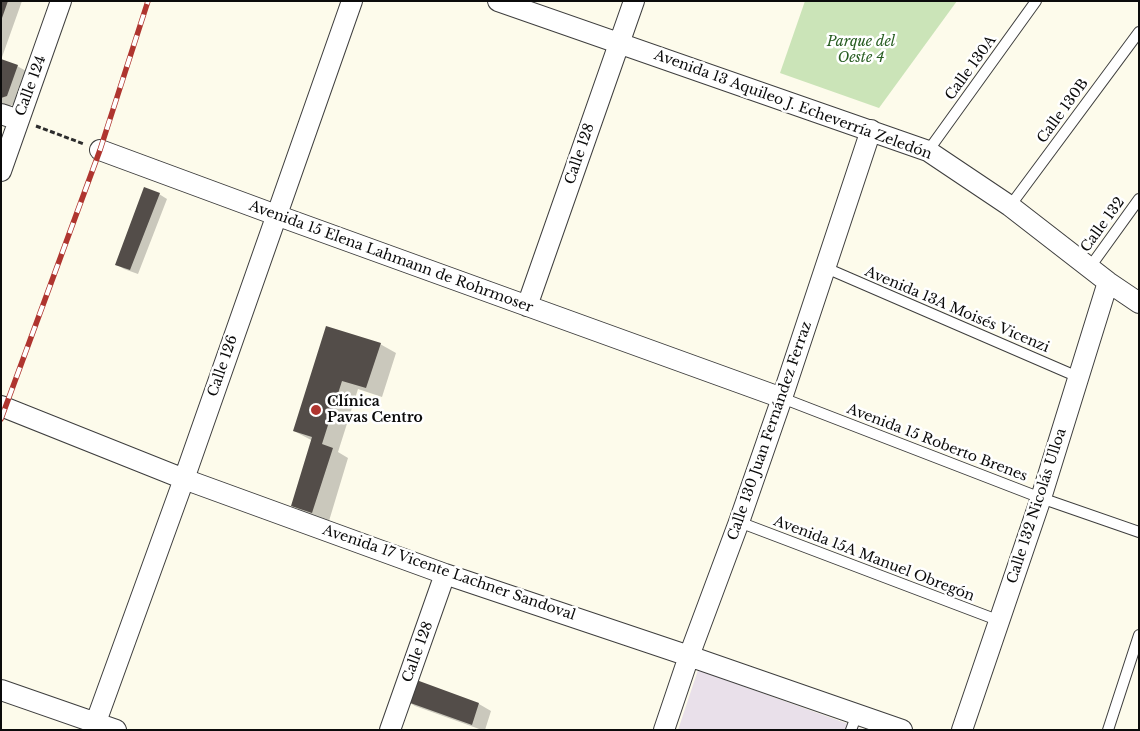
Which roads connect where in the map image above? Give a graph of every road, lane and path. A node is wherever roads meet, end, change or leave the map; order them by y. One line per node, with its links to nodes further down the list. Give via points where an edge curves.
1 (61, 1): 8 (street, Calle 124)
2 (352, 1): 15 (street, Calle 126)
3 (498, 1): 7 (street, Avenida 13 Aquileo J. Echeverría Zeledón)
4 (634, 1): 7 (street, Calle 128)
5 (1036, 1): 11 (lane, Calle 130A)
6 (1139, 32): 14 (lane, Calle 130B)
7 (619, 43): 9 (street, Avenida 13 Aquileo J. Echeverría Zeledón); 20 (street, Calle 128)
8 (10, 117): 10 (path); 12 (street, Calle 124)
9 (871, 130): 11 (street, Avenida 13 Aquileo J. Echeverría Zeledón); 17 (street, Calle 130 Juan Fernández Ferraz)
10 (100, 150): 15 (street, Avenida 15 Elena Lahmann de Rohrmoser)
11 (928, 150): 14 (street, Avenida 13 Aquileo J. Echeverría Zeledón)
12 (1, 171)
13 (1139, 199): 16 (lane, Calle 132)
14 (1010, 206): 16 (street, Avenida 13 Aquileo J. Echeverría Zeledón)
15 (276, 215): 20 (street, Avenida 15 Elena Lahmann de Rohrmoser); 24 (street, Calle 126)
16 (1090, 267): 18 (street, Avenida 13 Aquileo J. Echeverría Zeledón)
17 (826, 268): 21 (lane, Avenida 13A Moisés Vicenzi); 22 (street, Calle 130 Juan Fernández Ferraz)
18 (1108, 282): 19 (street, Avenida 13 Aquileo J. Echeverría Zeledón); 21 (street, Calle 132 Nicolás Ulloa)
19 (1139, 303)
20 (527, 306): 22 (street, Avenida 15 Elena Lahmann de Rohrmoser)
21 (1078, 377): 25 (street, Calle 132 Nicolás Ulloa)
22 (782, 398): 25 (lane, Avenida 15 Roberto Brenes); 26 (street, Calle 130 Juan Fernández Ferraz)
23 (1, 406): 24 (street, Avenida 17 Vicente Lachner Sandoval)
24 (184, 479): 28 (street, Avenida 17 Vicente Lachner Sandoval); 34 (street, Calle 126)
25 (1041, 498): 27 (lane, Avenida 15 Roberto Brenes); 29 (street, Calle 132 Nicolás Ulloa)
26 (739, 522): 29 (lane, Avenida 15A Manuel Obregón); 31 (street, Calle 130 Juan Fernández Ferraz)
27 (1139, 532)
28 (445, 574): 31 (street, Avenida 17 Vicente Lachner Sandoval); 36 (street, Calle 128)
29 (1000, 621): 39 (street, Calle 132 Nicolás Ulloa)
30 (1139, 635): 40 (lane)
31 (689, 656): 33 (street, Avenida 17 Vicente Lachner Sandoval); 37 (street, Calle 130 Juan Fernández Ferraz)
32 (1, 690): 34 (street)
33 (854, 722): 38 (street, Avenida 17 Vicente Lachner Sandoval)
34 (95, 726): 35 (street)
35 (116, 730)
36 (390, 730)
37 (664, 730)
38 (902, 730)
39 (962, 730)
40 (1108, 730)

